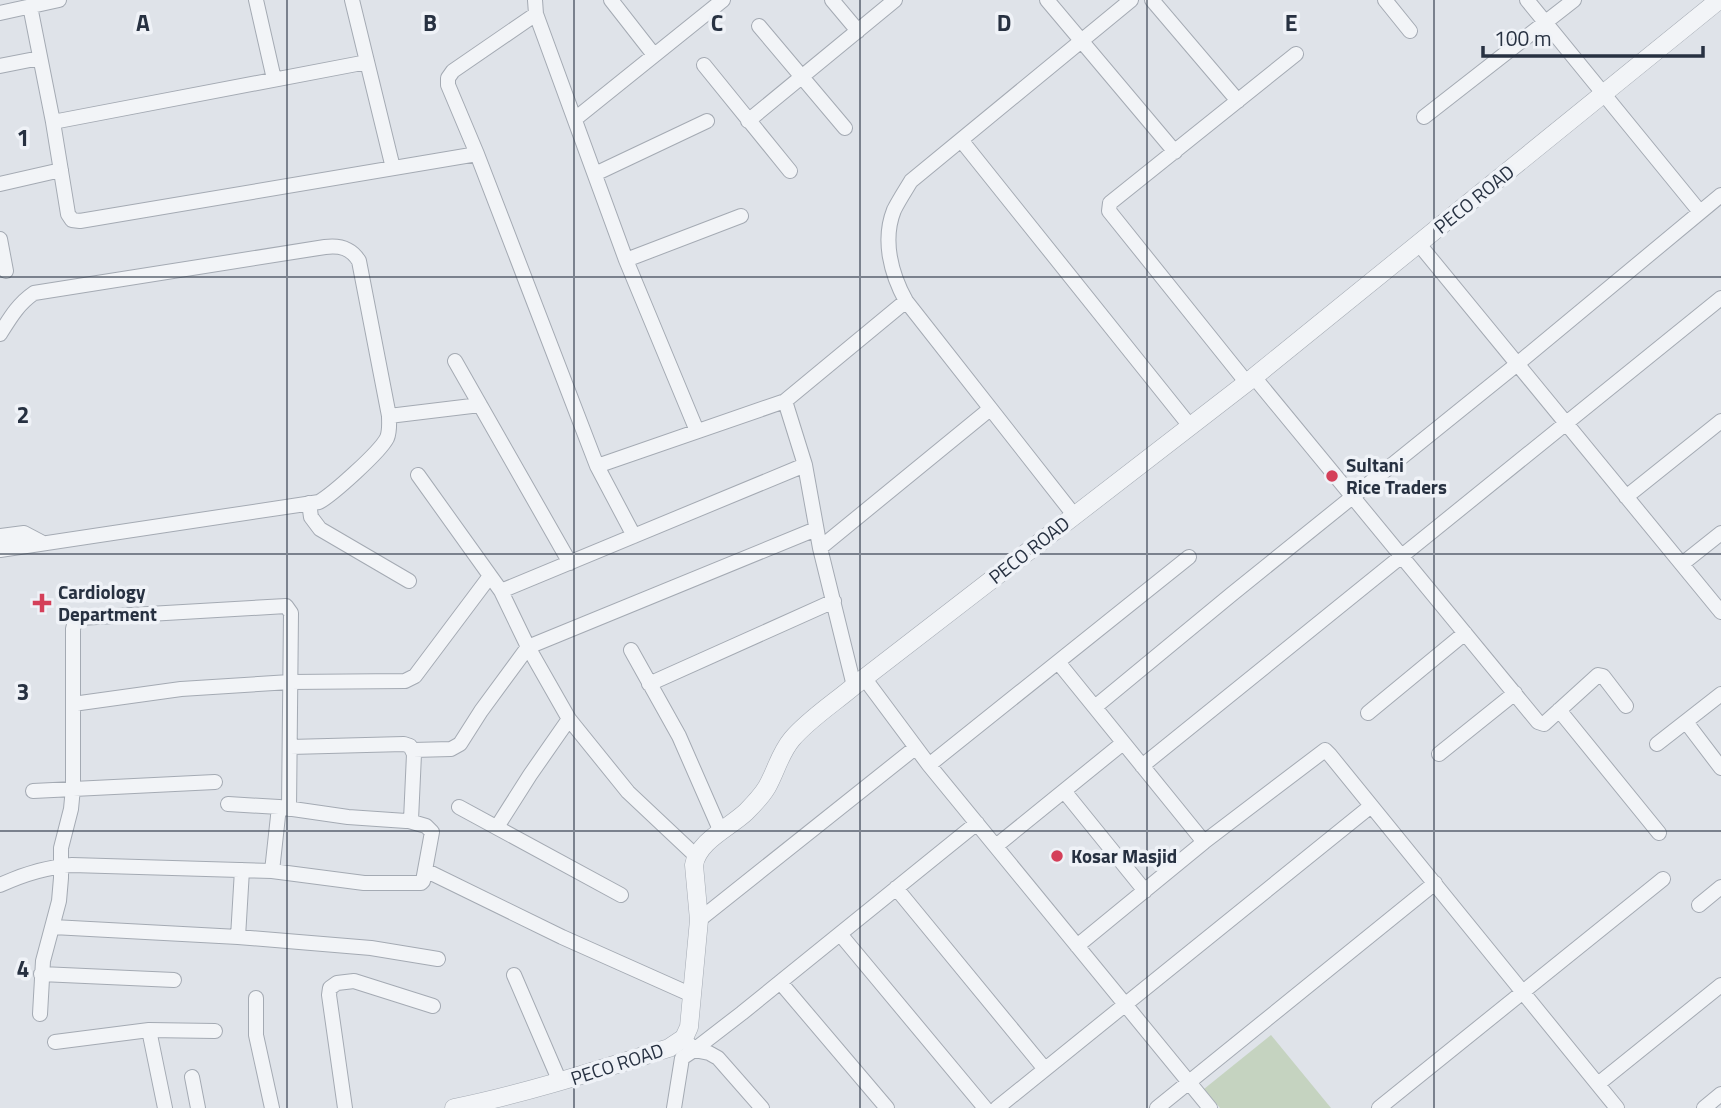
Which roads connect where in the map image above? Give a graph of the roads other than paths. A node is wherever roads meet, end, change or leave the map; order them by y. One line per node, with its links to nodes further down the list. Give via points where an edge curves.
1 (59, 0): 16 (street)
2 (256, 0): 31 (street)
3 (352, 0): 27 (street)
4 (611, 0): 25 (street)
5 (723, 0): 15 (street)
6 (832, 0): 22 (street)
7 (895, 0): 22 (street)
8 (1047, 0): 23 (street)
9 (1131, 0): 23 (street)
10 (1152, 0): 33 (street)
11 (1385, 0): 21 (street)
12 (1527, 0): 19 (street)
13 (1574, 0): 19 (street)
14 (1719, 0): 32 (street, PECO ROAD)
15 (706, 5): 25 (street)
16 (30, 6): 18 (street); 26 (street)
17 (536, 7): 35 (street); 42 (street, via 448,78)
18 (0, 13)
19 (1545, 23): 32 (street); 34 (street)
20 (759, 26): 30 (street)
21 (1410, 30)
22 (858, 31): 30 (street)
23 (1081, 40): 40 (street); 41 (street)
24 (1296, 54): 33 (street)
25 (654, 55): 35 (street)
26 (40, 58): 29 (street); 38 (street)
27 (367, 62): 31 (street); 43 (street)
28 (704, 65): 37 (street)
29 (0, 66)
30 (801, 77): 37 (street); 39 (street)
31 (274, 79): 38 (street)
32 (1604, 94): 49 (street); 52 (street, PECO ROAD)
33 (1238, 101): 41 (street)
34 (1424, 117)
35 (575, 119): 46 (street)
36 (707, 121): 46 (street)
37 (748, 121): 45 (street)
38 (53, 122): 44 (street)
39 (845, 128)
40 (961, 140): 56 (street, via 911,181 892,218 891,270); 67 (street)
41 (1175, 152): 60 (street, via 1110,203 1108,211)
42 (477, 154): 43 (street); 70 (street)
43 (393, 168): 44 (street, via 80,221 68,214)
44 (61, 170): 47 (street)
45 (790, 171)
46 (595, 174): 53 (street)
47 (0, 184)
48 (1721, 195): 49 (street)
49 (1700, 212): 59 (street)
50 (741, 216): 53 (street)
51 (0, 239): 54 (street)
52 (1418, 243): 59 (street); 60 (street, PECO ROAD)
53 (625, 260): 68 (street)
54 (6, 271)
55 (1721, 298): 66 (street)
56 (906, 302): 61 (street); 63 (street)
57 (0, 334): 64 (street, via 12,313 34,293 325,247 345,248 359,261)
58 (454, 361): 62 (street)
59 (1516, 365): 66 (street); 72 (street)
60 (1251, 380): 67 (street, PECO ROAD); 72 (street)
61 (785, 401): 68 (street); 69 (street)
62 (480, 405): 64 (street); 85 (street)
63 (990, 409): 75 (street); 81 (street)
64 (389, 416): 74 (street, via 381,446 329,496)
65 (1721, 421): 73 (street)
66 (1565, 424): 73 (street); 84 (street)
67 (1190, 426): 75 (street, PECO ROAD)
68 (697, 431): 70 (street)
69 (805, 465): 76 (street); 79 (street)
70 (597, 466): 79 (street)
71 (418, 475): 87 (street)
72 (1352, 497): 84 (street); 103 (street)
73 (1626, 497): 86 (street)
74 (309, 503): 80 (street); 88 (street, via 311,517 320,529)
75 (1074, 515): 97 (street, PECO ROAD)
76 (816, 529): 81 (street); 93 (street)
77 (1721, 533): 86 (street)
78 (0, 536): 80 (street, via 24,533)
79 (634, 536): 85 (street)
80 (43, 543): 82 (street)
81 (820, 548): 90 (street)
82 (0, 550)
83 (1189, 557): 95 (street)
84 (1401, 557): 92 (street); 115 (street)
85 (570, 563): 89 (street)
86 (1682, 564): 91 (street)
87 (490, 576): 89 (street); 96 (street, via 411,679)
88 (410, 581)
89 (501, 591): 93 (street)
90 (834, 601): 97 (street); 98 (street)
91 (1721, 612)
92 (1465, 633): 99 (street); 105 (street)
93 (528, 647): 106 (street); 112 (street, via 460,744 451,749)
94 (631, 650): 98 (street)
95 (1058, 663): 103 (street); 114 (street)
96 (290, 682): 101 (street, via 181,689); 101 (street, via 291,613 284,605 80,618 73,629); 110 (street)
97 (859, 682): 111 (street); 128 (street, PECO ROAD, via 792,739 757,801)
98 (649, 684): 128 (street, via 679,736)
99 (1516, 693): 104 (street, via 1538,722 1544,724); 113 (street)
100 (1721, 694): 107 (street)
101 (73, 704): 118 (street)
102 (1626, 706): 104 (street, via 1598,675)
103 (1095, 707): 108 (street)
104 (1559, 710): 129 (street)
105 (1368, 713)
106 (569, 719): 127 (street); 132 (street, via 628,792)
107 (1686, 722): 109 (street); 116 (street)
108 (1123, 743): 115 (street); 120 (street)
109 (1657, 744)
110 (290, 747): 112 (street, via 404,744); 124 (street)
111 (915, 748): 114 (street); 145 (street)
112 (413, 750): 125 (street, via 413,816)
113 (1439, 754)
114 (929, 765): 126 (street)
115 (1142, 766): 130 (street)
116 (1721, 768)
117 (215, 782): 118 (street)
118 (73, 788): 119 (street); 133 (street)
119 (33, 791)
120 (1064, 791): 131 (street); 142 (street)
121 (228, 804): 124 (street)
122 (1371, 806): 130 (street, via 1325,750); 138 (street); 159 (street)
123 (459, 807): 127 (street)
124 (284, 808): 125 (street); 136 (street)
125 (409, 821): 135 (street, via 432,832)
126 (977, 823): 131 (street); 141 (street)
127 (497, 827): 143 (street)
128 (721, 832): 132 (street, PECO ROAD)
129 (1659, 833)
130 (1204, 842): 142 (street)
131 (996, 846): 149 (street)
132 (696, 856): 145 (street, PECO ROAD)
133 (61, 866): 134 (street); 139 (street); 146 (street)
134 (242, 870): 136 (street); 148 (street)
135 (425, 870): 136 (street, via 421,883 382,884); 157 (street)
136 (272, 871)
137 (1662, 879): 156 (street)
138 (1435, 884): 156 (street); 169 (street)
139 (0, 886)
140 (1721, 887): 144 (street)
141 (896, 888): 147 (street); 166 (street)
142 (1145, 891): 149 (street)
143 (621, 895)
144 (1699, 905)
145 (699, 920): 157 (street, PECO ROAD)
146 (53, 927): 148 (street); 151 (street)
147 (839, 934): 154 (street); 182 (street)
148 (238, 937): 150 (street, via 371,948)
149 (1077, 946): 159 (street)
150 (438, 959)
151 (41, 974): 153 (street); 161 (street)
152 (514, 975): 168 (street)
153 (174, 980)
154 (780, 982): 165 (street); 181 (street)
155 (1721, 985): 170 (street)
156 (1523, 991): 170 (street); 186 (street)
157 (692, 995): 165 (street, PECO ROAD)
158 (256, 998): 176 (street, via 256,1035)
159 (1125, 1004): 166 (street); 169 (street)
160 (433, 1006): 177 (street, via 354,981 330,988)
161 (40, 1014)
162 (149, 1030): 163 (street); 164 (street); 174 (street)
163 (215, 1031)
164 (55, 1042)
165 (689, 1044): 168 (street, PECO ROAD); 179 (street, via 682,1058); 180 (street, via 718,1058)
166 (1044, 1068): 183 (street)
167 (192, 1077): 175 (street)
168 (560, 1082): 172 (street, PECO ROAD)
169 (1189, 1082): 184 (street); 185 (street)
170 (1598, 1084): 173 (street)
171 (1721, 1094): 187 (street)
172 (502, 1103): 178 (street, PECO ROAD)
173 (1609, 1105)
174 (165, 1108)
175 (198, 1108)
176 (271, 1108)
177 (345, 1108)
178 (454, 1108)
179 (674, 1108)
180 (762, 1108)
181 (887, 1108)
182 (985, 1108)
183 (997, 1108)
184 (1157, 1108)
185 (1210, 1108)
186 (1379, 1108)
187 (1704, 1108)

